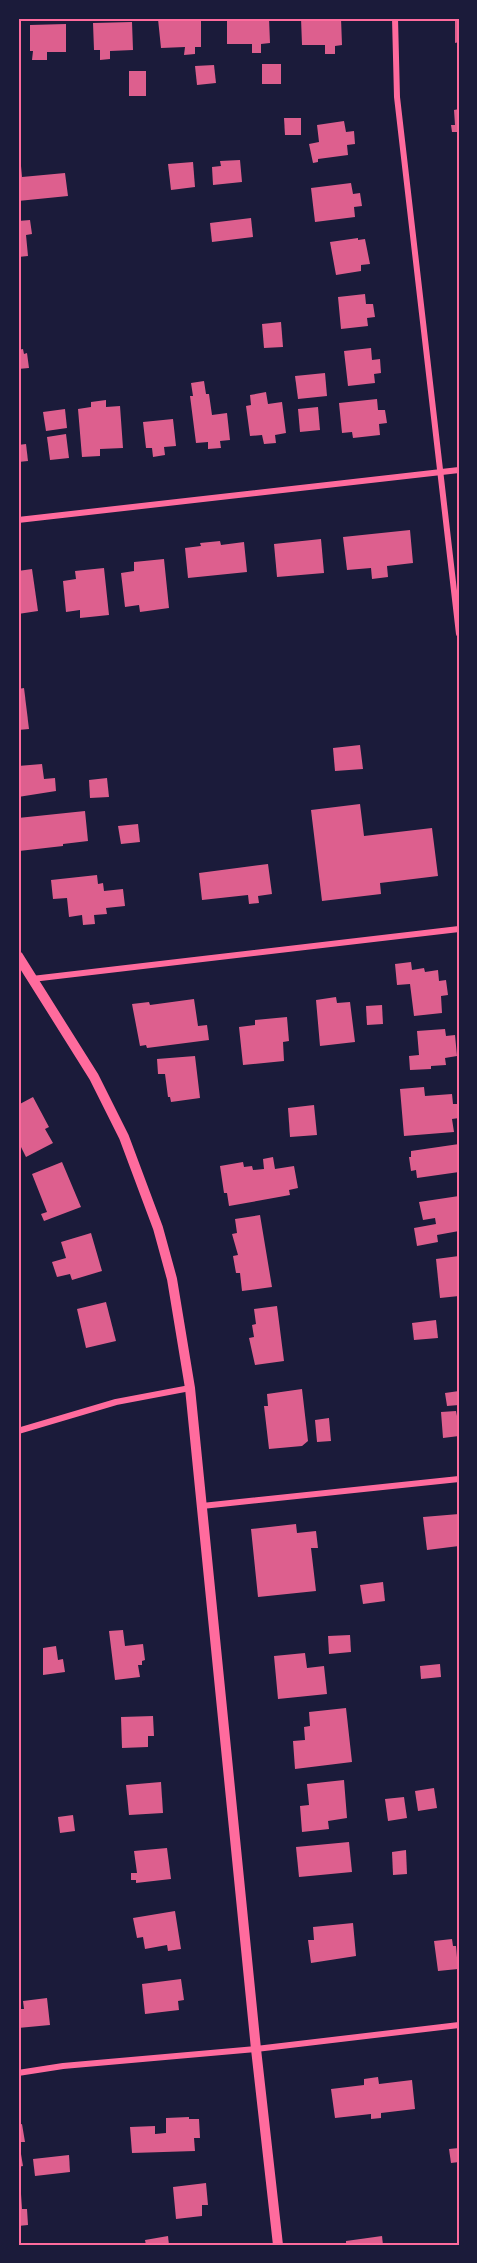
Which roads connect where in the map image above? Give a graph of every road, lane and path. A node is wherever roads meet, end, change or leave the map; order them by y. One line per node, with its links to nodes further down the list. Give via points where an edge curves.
1 (395, 18): 3 (street, via 397,97)
2 (459, 470): 3 (street)
3 (439, 472): 4 (street); 5 (street)
4 (18, 520)
5 (459, 634)
6 (459, 929): 8 (street)
7 (18, 956): 8 (street)
8 (32, 978): 9 (street, via 94,1077 131,1157 172,1279)
9 (189, 1388): 10 (street, via 116,1402); 12 (street)
10 (18, 1431)
11 (459, 1479): 12 (street)
12 (201, 1506): 14 (street)
13 (459, 2025): 14 (street)
14 (256, 2049): 15 (street); 16 (street)
15 (18, 2073)
16 (278, 2245)

